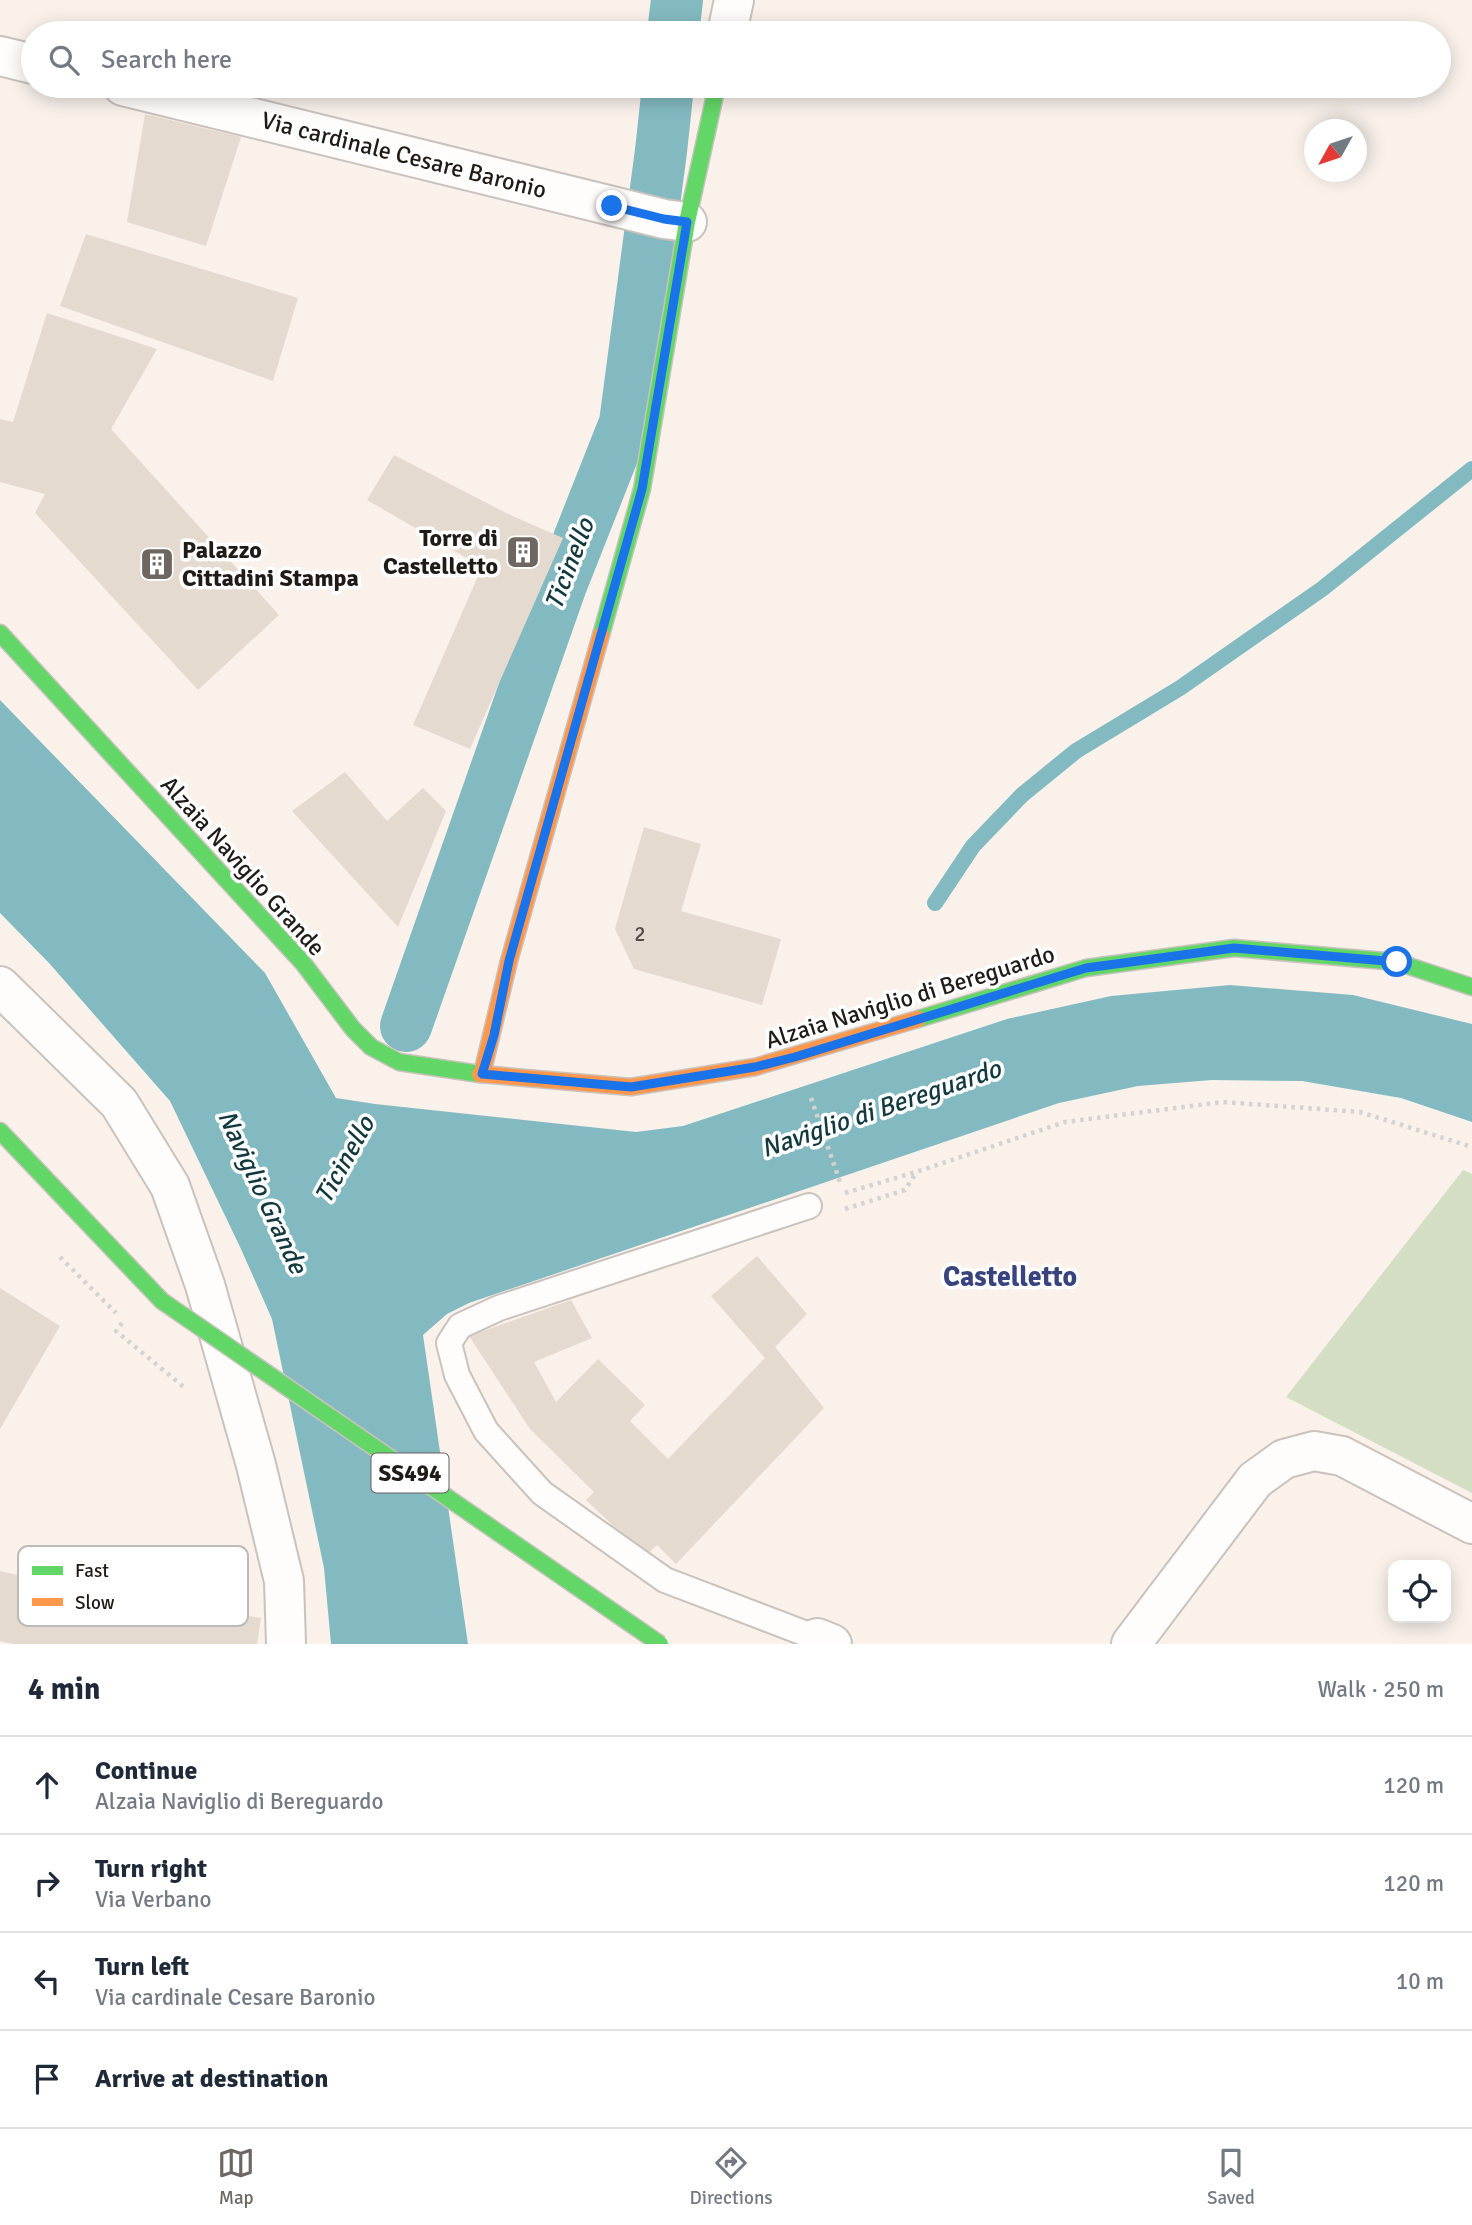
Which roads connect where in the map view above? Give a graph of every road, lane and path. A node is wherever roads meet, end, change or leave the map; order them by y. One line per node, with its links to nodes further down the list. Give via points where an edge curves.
1 (734, 0): 2 (street)
2 (730, 21)
3 (0, 55): 4 (street)
4 (21, 61)
5 (171, 98): 7 (street, Via cardinale Cesare Baronio)
6 (713, 98): 7 (street)
7 (675, 220): 11 (street, via 642,489 509,961)
8 (0, 633): 11 (street, Alzaia Naviglio Grande, via 303,963 371,1047 399,1062)
9 (0, 986): 21 (street, via 118,1103 170,1186 205,1285 256,1465 284,1581)
10 (1472, 987): 11 (street, Alzaia Naviglio di Bereguardo, via 1397,962 1234,948 1086,968 755,1067 631,1087)
11 (482, 1074)
12 (810, 1096): 15 (path, via 845,1194)
13 (0, 1131): 22 (street, SS494, bridge, via 162,1301)
14 (1472, 1147): 15 (path, via 1360,1112 1223,1102 1065,1122)
15 (916, 1172): 16 (path, via 905,1190 825,1215)
16 (809, 1206): 20 (lane, via 499,1308 460,1326 449,1343 457,1375 486,1431 542,1493 665,1580)
17 (124, 1320): 18 (path, via 116,1331)
18 (193, 1394)
19 (1472, 1524): 23 (street, via 1342,1456 1314,1451 1284,1459 1255,1480)
20 (824, 1641)
21 (286, 1644)
22 (660, 1644)
23 (1131, 1644)

